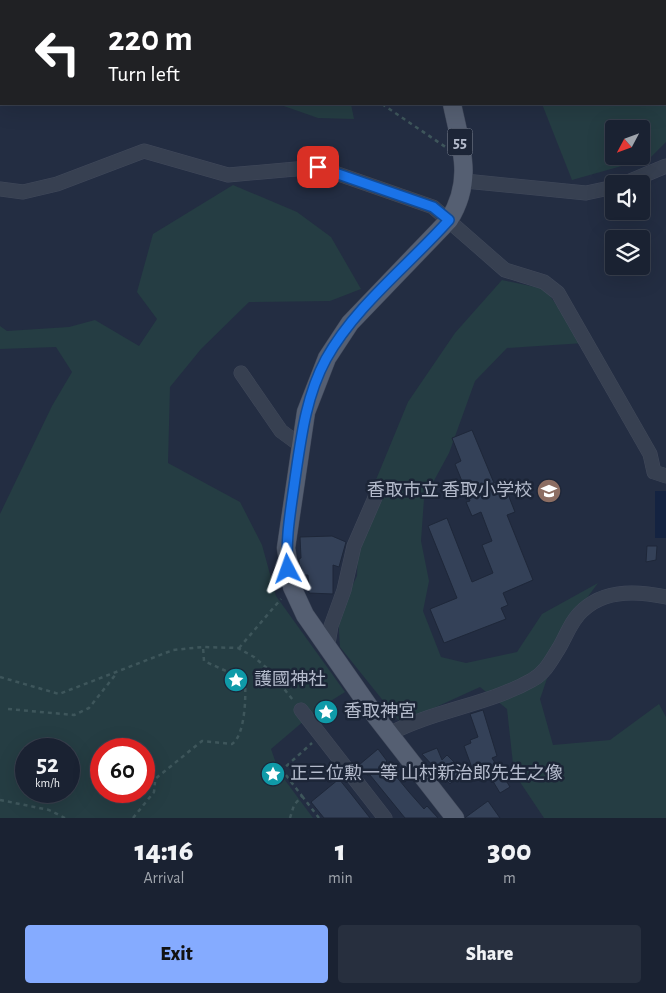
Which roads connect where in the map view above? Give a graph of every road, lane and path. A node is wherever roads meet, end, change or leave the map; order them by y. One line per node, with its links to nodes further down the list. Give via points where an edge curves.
1 (383, 105): 3 (path)
2 (452, 105): 3 (main road, 55)
3 (464, 160): 6 (main road, 55)
4 (666, 166): 5 (street)
5 (644, 175)
6 (464, 181): 8 (street, via 586,193); 9 (main road, 55, via 460,200)
7 (0, 189): 9 (street, via 23,192 56,184 144,150 228,175 318,167 433,207)
8 (605, 189)
9 (449, 220): 11 (main road, 55, via 350,323 326,358 306,412); 12 (street, via 505,270 544,282 558,293 650,454 654,472)
10 (241, 373): 11 (street, via 281,431)
11 (300, 445): 14 (main road, 55, via 286,548)
12 (666, 476)
13 (377, 493): 18 (street, via 354,546)
14 (292, 587): 17 (path); 18 (main road, 55)
15 (666, 597): 23 (street, via 633,592 599,599 582,610 546,669 531,681)
16 (203, 647): 17 (path); 19 (path, via 172,650); 25 (path, via 204,661 245,683 244,708 237,739 232,744 202,741)
17 (238, 648): 21 (path, via 268,669)
18 (327, 650): 23 (main road, 55)
19 (117, 673): 20 (path, via 59,694); 22 (path, via 89,708 74,715)
20 (0, 676)
21 (299, 707): 24 (street)
22 (8, 709)
23 (389, 734): 34 (main road, 55)
24 (321, 735): 26 (path, via 282,770); 33 (street)
25 (155, 779)
26 (302, 796): 31 (path, via 294,805); 32 (path)
27 (0, 800): 29 (path, via 49,810)
28 (145, 803): 30 (path)
29 (64, 818)
30 (133, 818)
31 (290, 818)
32 (319, 818)
33 (385, 818)
34 (455, 818)

